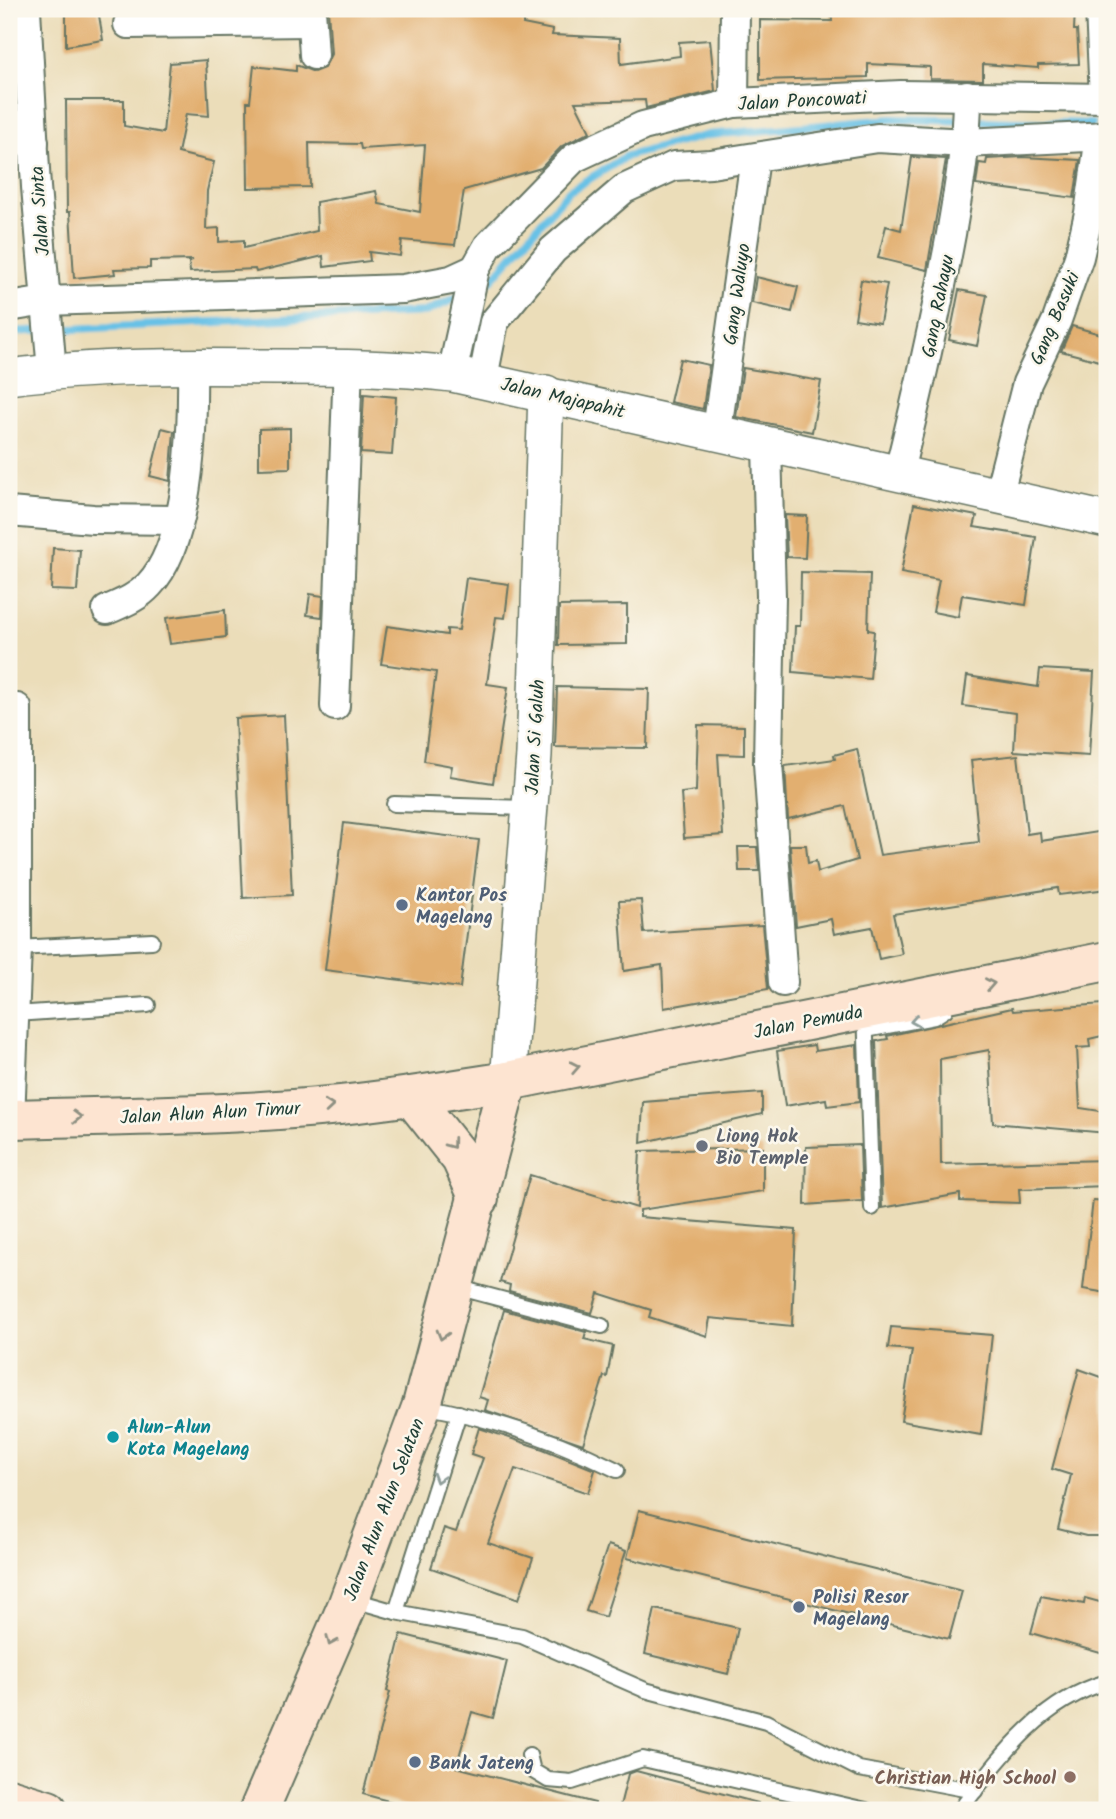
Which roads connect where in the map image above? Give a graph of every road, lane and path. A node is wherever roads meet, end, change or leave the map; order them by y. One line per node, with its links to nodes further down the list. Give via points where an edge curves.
1 (26, 9): 6 (street, Jalan Sinta)
2 (735, 9): 10 (street)
3 (1100, 9): 8 (street)
4 (311, 15): 5 (street); 7 (street)
5 (128, 24)
6 (19, 50): 13 (street, Jalan Sinta)
7 (314, 55)
8 (1106, 98): 9 (street, Jalan Poncowati)
9 (967, 101): 10 (street, Jalan Poncowati); 12 (street, Gang Rahayu)
10 (734, 103): 15 (street, Jalan Poncowati, via 643,126 574,158 488,246)
11 (1104, 136): 12 (street); 27 (street, Gang Basuki, via 1077,267 1027,383)
12 (966, 139): 14 (street, via 877,138); 26 (street, Gang Rahayu, via 930,345)
13 (22, 141): 17 (street, Jalan Sinta)
14 (755, 158): 21 (street, via 674,166 624,189 553,250 494,321); 24 (street, Gang Waluyo)
15 (473, 276): 17 (street, via 404,289); 21 (street, Jalan Poncowati, via 461,331)
16 (9, 307): 17 (street)
17 (47, 308): 18 (street, Jalan Sinta)
18 (51, 358): 19 (street, Jalan Majapahit); 22 (street, Jalan Majapahit)
19 (192, 365): 20 (street, Jalan Majapahit); 29 (street, via 189,469)
20 (348, 365): 21 (street, Jalan Majapahit); 32 (street)
21 (467, 376): 23 (street, Jalan Majapahit)
22 (9, 377)
23 (546, 393): 24 (street, Jalan Majapahit); 35 (street, Jalan Si Galuh)
24 (717, 430): 25 (street, Jalan Majapahit)
25 (767, 446): 26 (street, Jalan Majapahit); 39 (street, via 771,596 768,763)
26 (898, 475): 27 (street, Jalan Majapahit)
27 (998, 497): 30 (street, Jalan Majapahit)
28 (9, 512): 29 (street)
29 (178, 520): 31 (street, via 163,564 150,584 136,598)
30 (1107, 520)
31 (107, 610)
32 (335, 706)
33 (17, 708): 37 (street)
34 (394, 804): 35 (lane)
35 (531, 808): 43 (street, Jalan Si Galuh)
36 (152, 941): 37 (lane)
37 (17, 948): 41 (street)
38 (1107, 961): 42 (main road, Jalan Pemuda, one-way to 38, via 943,993)
39 (783, 982)
40 (148, 1005): 41 (lane)
41 (15, 1014): 45 (street)
42 (866, 1019): 43 (main road, Jalan Pemuda, one-way to 42); 47 (lane)
43 (508, 1081): 44 (main road, Jalan Pemuda); 46 (main road, Jalan Alun Alun Selatan)
44 (411, 1096): 45 (main road, Jalan Alun Alun Timur, one-way to 44, via 328,1107); 46 (main road, one-way to 46, via 461,1158)
45 (9, 1119)
46 (479, 1199): 48 (main road, Jalan Alun Alun Selatan)
47 (872, 1208)
48 (456, 1287): 49 (lane); 50 (main road, Jalan Alun Alun Selatan, one-way to 50)
49 (602, 1326)
50 (422, 1405): 51 (lane); 53 (main road, Jalan Alun Alun Selatan)
51 (459, 1413): 52 (lane, via 577,1450); 54 (lane, one-way to 54)
52 (617, 1469)
53 (349, 1599): 54 (lane); 60 (main road, Jalan Alun Alun Selatan, one-way to 60)
54 (396, 1612): 57 (lane, via 522,1636 645,1690 766,1722 859,1769)
55 (1107, 1682): 57 (lane, via 1084,1689 1017,1737)
56 (528, 1755): 61 (lane, via 533,1770 548,1780 572,1782 643,1759)
57 (975, 1791): 62 (lane)
58 (9, 1798): 59 (main road)
59 (47, 1810)
60 (258, 1810)
61 (866, 1810)
62 (960, 1810)

